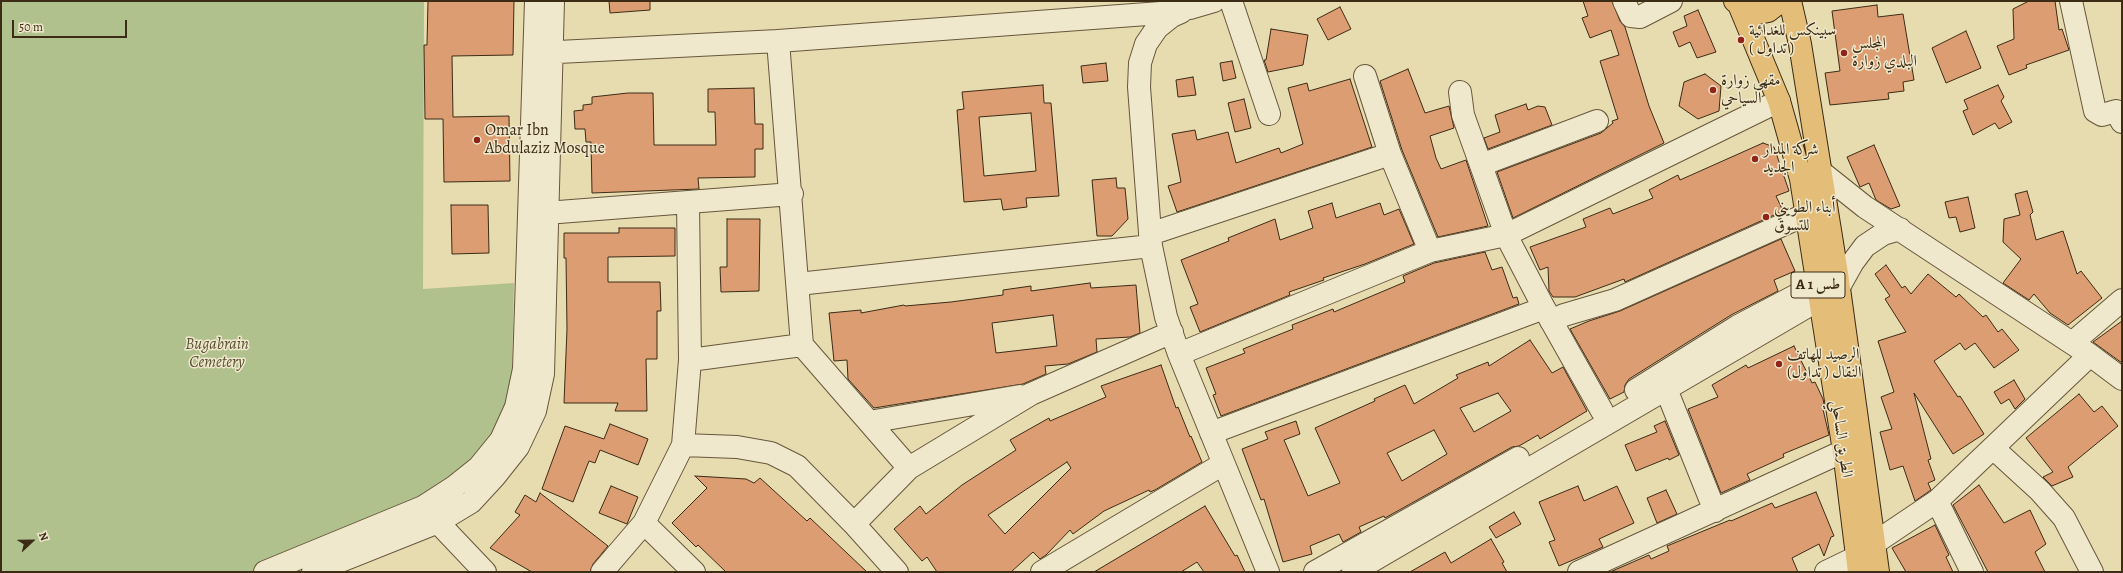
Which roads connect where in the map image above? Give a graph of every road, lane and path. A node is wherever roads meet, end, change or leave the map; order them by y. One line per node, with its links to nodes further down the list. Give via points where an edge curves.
1 (536, 1): 13 (street)
2 (553, 1): 13 (street)
3 (1214, 1): 11 (street)
4 (1231, 1): 17 (street)
5 (1624, 1): 6 (street, via 1631,16 1640,17)
6 (1671, 1)
7 (1781, 1): 10 (highway, via 1768,11 1758,13 1748,11)
8 (1790, 1): 22 (highway, الطريق الساحلي / A 1 طس, via 1797,24)
9 (2071, 1): 19 (street, via 2095,111 2102,115 2116,111)
10 (1737, 4): 16 (highway, الطريق الساحلي / A 1 طس)
11 (1181, 5): 12 (street, via 1161,13); 29 (street, via 1157,28 1146,44 1140,63 1139,87)
12 (778, 41): 13 (street); 23 (street)
13 (543, 53): 25 (street)
14 (1365, 76): 20 (street)
15 (1460, 92): 21 (street, via 1463,115)
16 (1779, 101): 26 (highway, الطريق الساحلي / A 1 طس, via 1801,179); 28 (street)
17 (1269, 114)
18 (1597, 122): 21 (street)
19 (2122, 122)
20 (1390, 154): 29 (street); 30 (street)
21 (1481, 166): 28 (street)
22 (1821, 172): 27 (street, via 1865,207); 31 (highway, الطريق الساحلي / A 1 طس)
23 (792, 194): 24 (street); 32 (street)
24 (688, 203): 25 (street); 41 (street)
25 (538, 213): 55 (street, via 543,374 535,411 518,447 496,476 471,502)
26 (1807, 214): 33 (highway, الطريق الساحلي / A 1 طس); 35 (street, via 1615,300 1564,315)
27 (1900, 229): 31 (street, via 1883,234 1865,246); 37 (street)
28 (1506, 236): 30 (street); 35 (street)
29 (1151, 240): 32 (street); 36 (street, via 1166,317)
30 (1430, 251): 39 (street)
31 (1838, 280): 33 (street); 58 (highway, الطريق الساحلي / A 1 طس)
32 (798, 284): 38 (street)
33 (1819, 291): 43 (street); 45 (street, via 1738,326); 50 (highway, الطريق الساحلي / A 1 طس)
34 (2122, 300): 37 (street)
35 (1548, 314): 45 (street); 47 (street)
36 (1172, 332): 39 (street); 44 (street)
37 (2072, 343): 40 (street)
38 (802, 345): 41 (street); 46 (street)
39 (1179, 354): 47 (street)
40 (2090, 355): 42 (street); 49 (street)
41 (690, 360): 48 (street)
42 (2122, 379)
43 (1666, 389): 54 (street); 59 (street)
44 (1032, 394): 46 (street); 52 (street)
45 (1602, 411): 69 (street)
46 (869, 422): 52 (street)
47 (1211, 433): 51 (street)
48 (683, 445): 56 (street); 57 (street, via 737,447 771,453 797,466)
49 (1993, 448): 53 (street); 75 (street, via 2040,491 2064,518)
50 (1844, 451): 54 (street); 60 (highway, الطريق الساحلي / A 1 طس)
51 (1223, 464): 67 (street); 68 (street)
52 (909, 468): 57 (street)
53 (1937, 501): 58 (street); 74 (street)
54 (1715, 511): 71 (street)
55 (431, 515): 61 (street); 62 (street); 63 (street)
56 (644, 523): 64 (street); 65 (street)
57 (854, 524): 66 (street)
58 (1873, 544): 73 (highway, الطريق الساحلي / A 1 طس)
59 (1384, 564): 70 (street)
60 (1858, 565): 72 (street)
61 (268, 571)
62 (313, 572)
63 (484, 572)
64 (602, 572)
65 (694, 572)
66 (897, 572)
67 (1042, 572)
68 (1268, 572)
69 (1315, 572)
70 (1353, 572)
71 (1579, 572)
72 (1826, 572)
73 (1878, 572)
74 (1972, 572)
75 (2092, 572)

